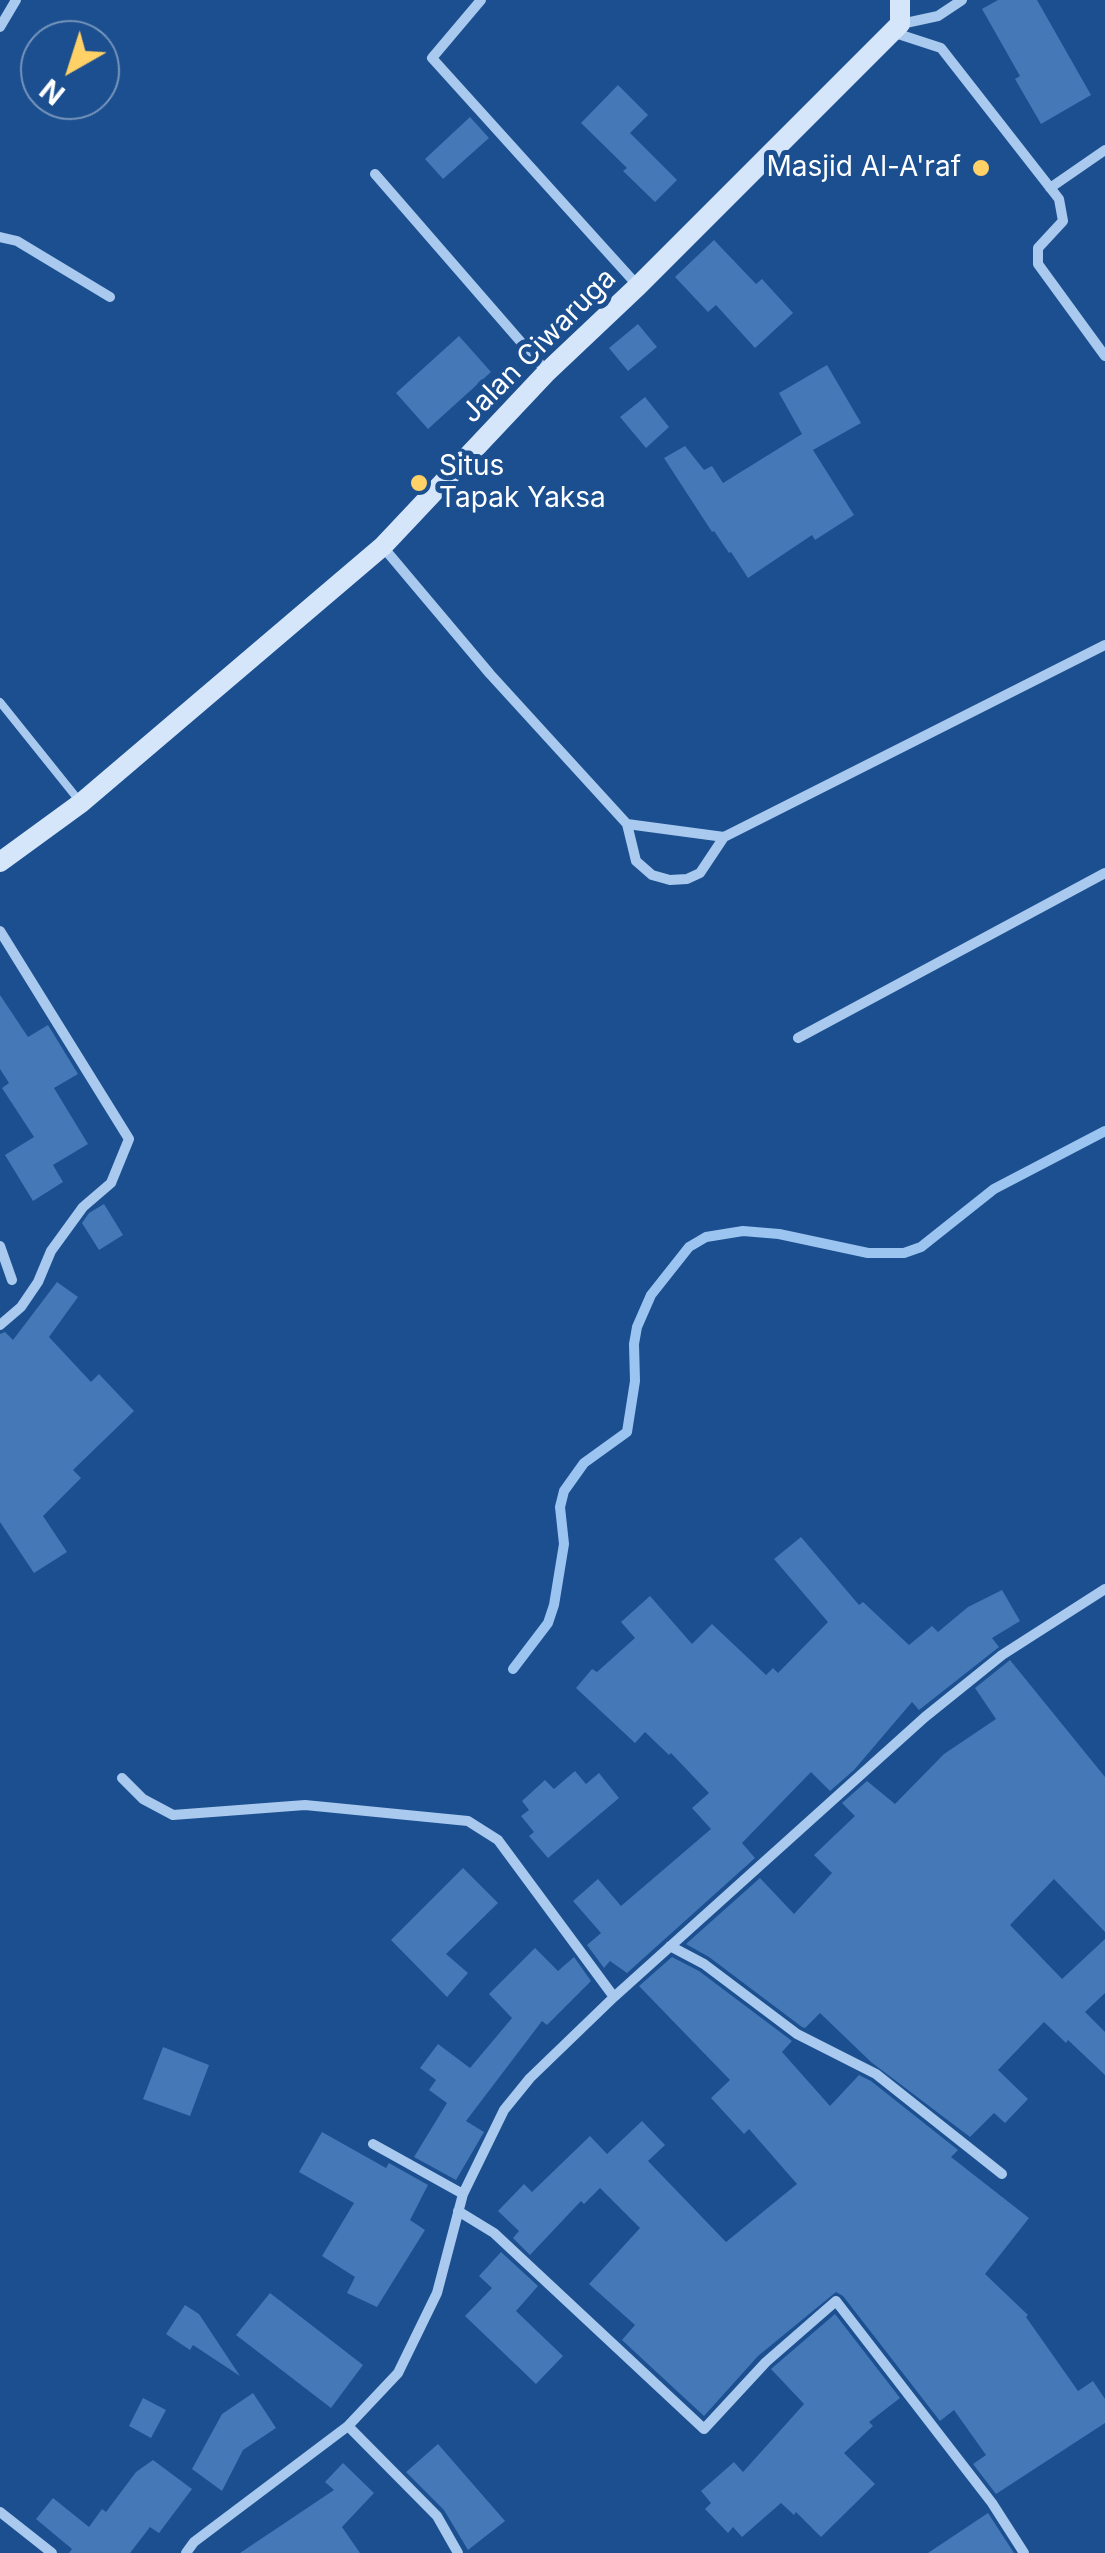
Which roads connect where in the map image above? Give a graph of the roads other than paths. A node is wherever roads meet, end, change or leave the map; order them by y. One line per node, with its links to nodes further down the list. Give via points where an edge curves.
1 (16, 0): 5 (street)
2 (481, 0): 11 (street, via 432,58)
3 (900, 0): 6 (street)
4 (962, 0): 6 (street, via 938,16)
5 (0, 27)
6 (896, 28): 9 (street, via 940,48); 11 (street, Jalan Ciwaruga)
7 (1105, 150): 9 (street)
8 (375, 174): 14 (street)
9 (1050, 188): 13 (street, via 1063,222 1038,248 1038,264)
10 (0, 237): 12 (street, via 17,240)
11 (638, 286): 14 (street, Jalan Ciwaruga)
12 (110, 297)
13 (1105, 356)
14 (547, 372): 15 (street, Jalan Ciwaruga)
15 (382, 546): 18 (street, Jalan Ciwaruga); 19 (street)
16 (1105, 645): 20 (street)
17 (0, 702): 18 (lane)
18 (80, 803): 21 (street, Jalan Ciwaruga)
19 (627, 824): 20 (street); 20 (street, via 636,861 670,880 700,873)
20 (724, 837)
21 (0, 862)
22 (1105, 873): 24 (street)
23 (0, 931): 27 (street, via 129,1139 111,1183 84,1207 21,1307)
24 (798, 1038)
25 (0, 1246): 26 (street)
26 (12, 1280)
27 (0, 1325)
28 (1103, 1595): 30 (street, via 1002,1655 924,1718)
29 (122, 1778): 31 (street, via 173,1815 305,1805 468,1820 498,1840)
30 (670, 1946): 31 (street); 33 (street, via 797,2034 876,2074)
31 (614, 1997): 34 (street, via 504,2110)
32 (372, 2144): 34 (street)
33 (1002, 2174)
34 (463, 2194): 35 (street)
35 (458, 2211): 36 (street, via 428,2317 398,2373); 41 (street, via 494,2233 704,2429 836,2301)
36 (348, 2426): 39 (street); 40 (street, via 437,2516)
37 (0, 2512): 38 (street)
38 (52, 2553)
39 (186, 2553)
40 (458, 2553)
41 (1024, 2553)

